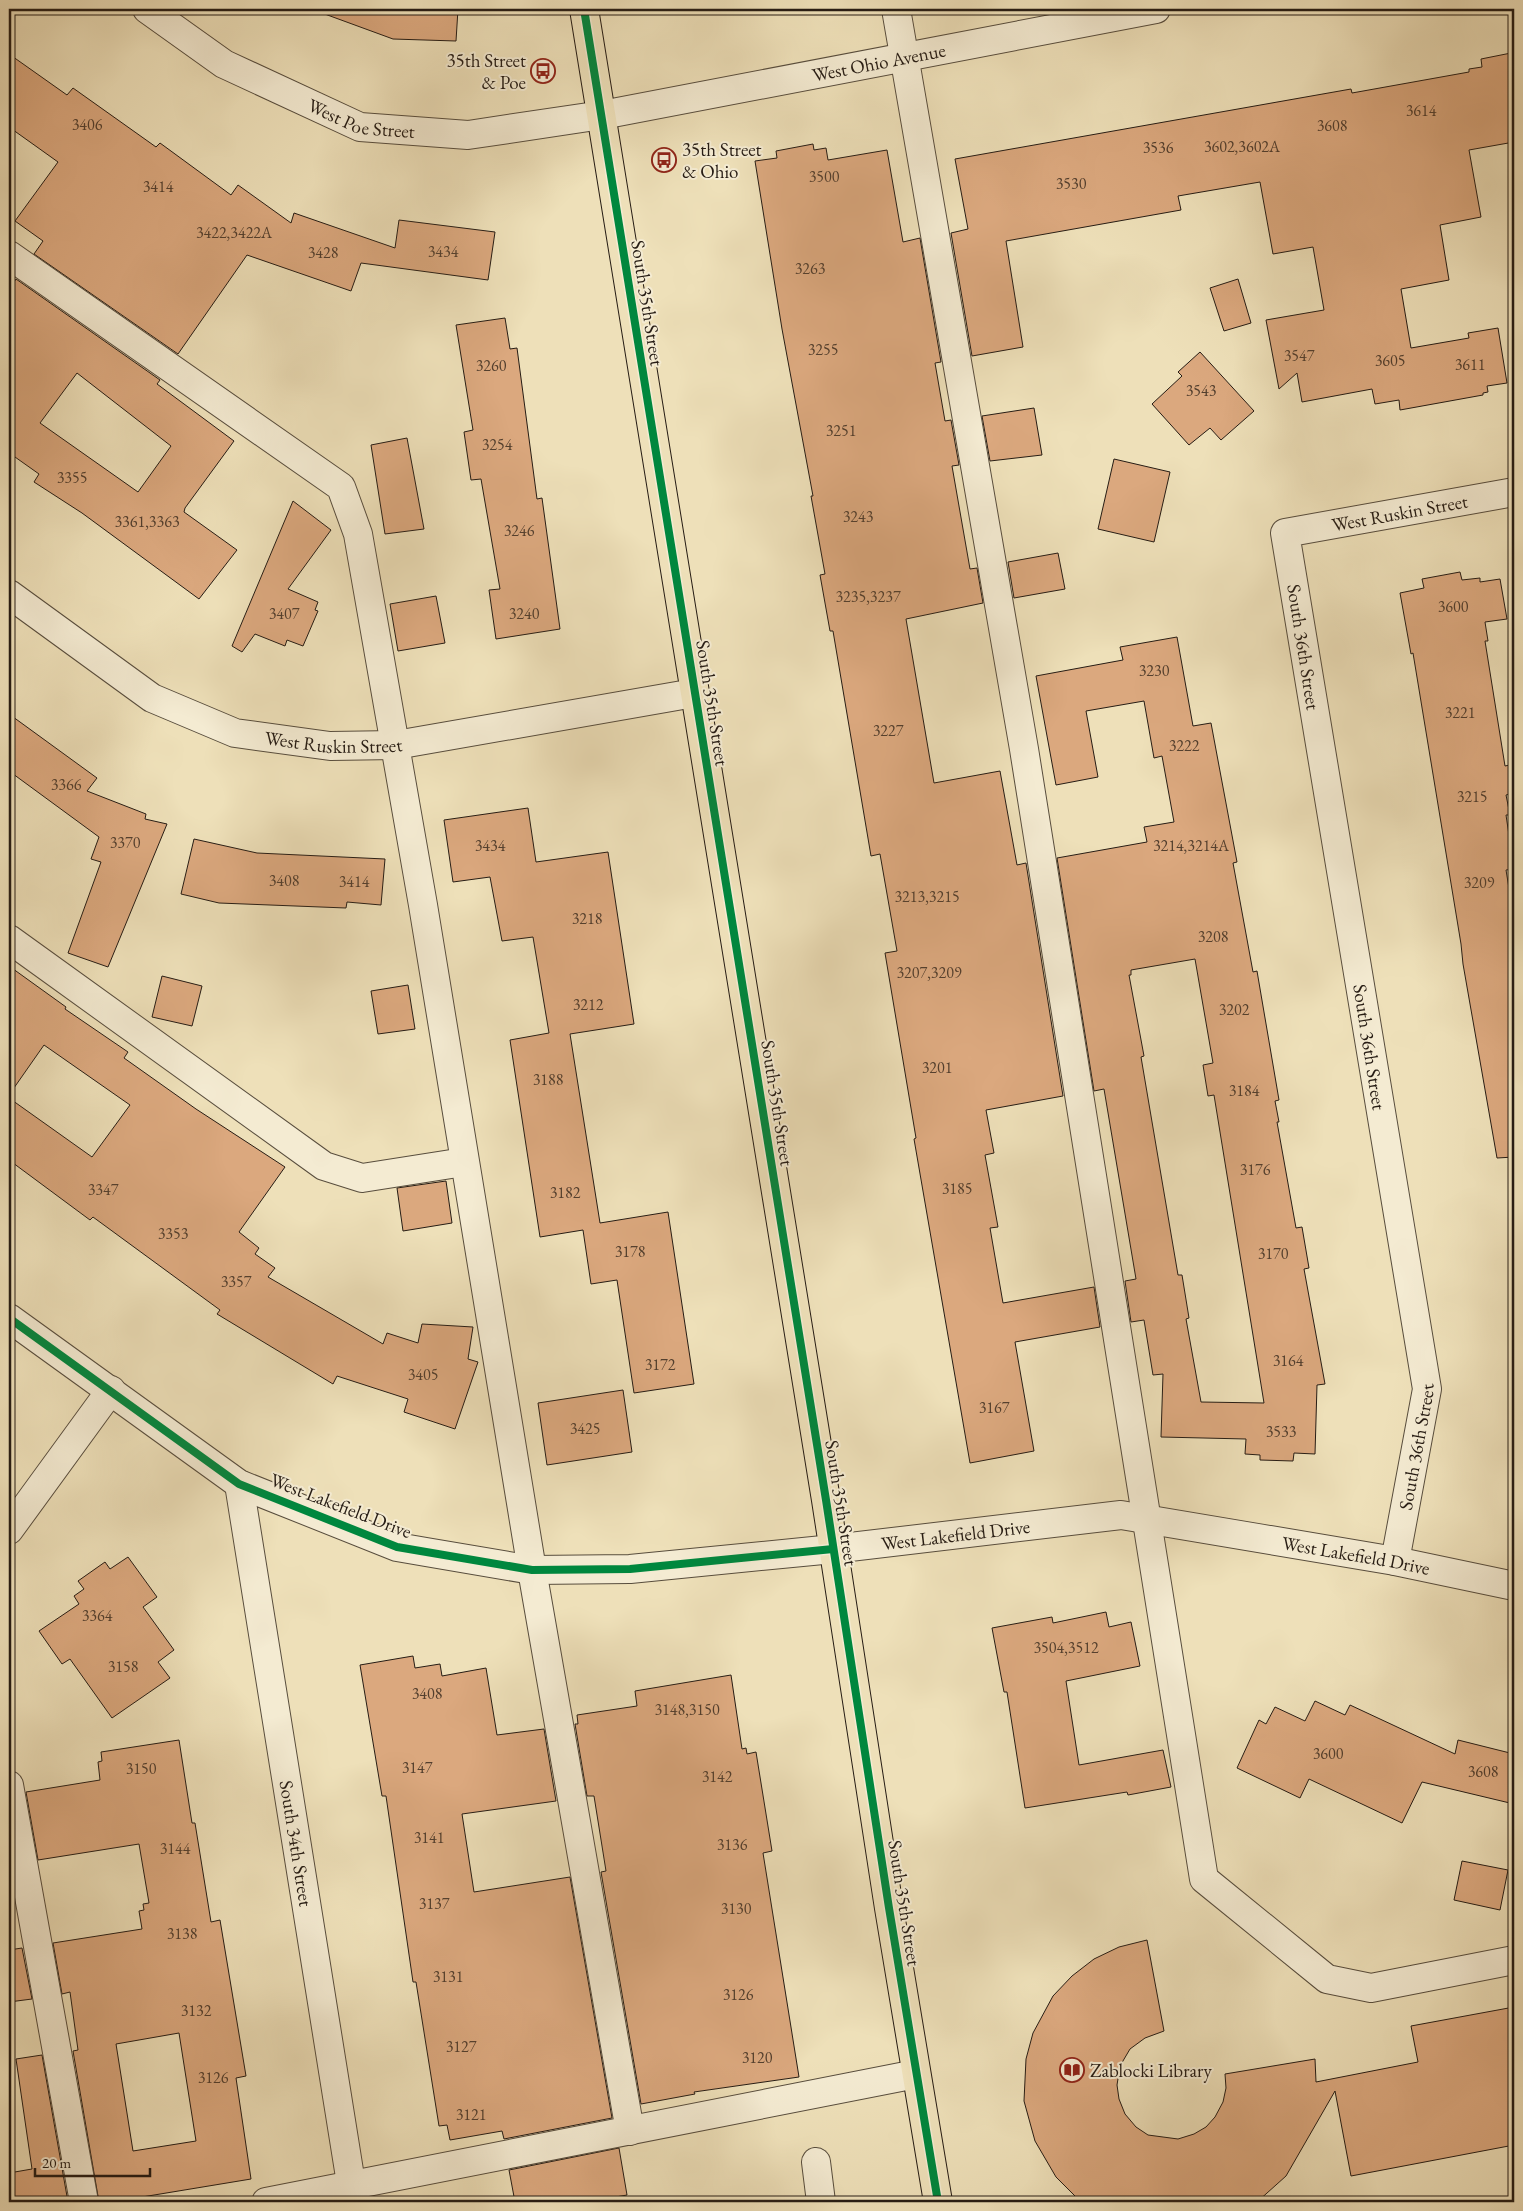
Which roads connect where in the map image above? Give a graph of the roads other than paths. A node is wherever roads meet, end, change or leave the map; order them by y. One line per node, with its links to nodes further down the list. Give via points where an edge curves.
1 (147, 9): 6 (street, West Poe Street, via 224,64 360,127 468,135)
2 (584, 9): 6 (main road, South 35th Street)
3 (896, 9): 5 (street)
4 (1156, 9): 5 (street, West Ohio Avenue)
5 (904, 58): 6 (street, West Ohio Avenue); 18 (street, via 1024,749)
6 (602, 115): 11 (main road, South 35th Street)
7 (9, 255): 12 (street, via 341,488 358,534)
8 (1514, 492): 9 (street, West Ruskin Street)
9 (1285, 533): 21 (street, South 36th Street, via 1427,1389)
10 (9, 594): 12 (street, West Ruskin Street, via 152,698 235,733 330,746)
11 (694, 693): 12 (street, West Ruskin Street); 20 (main road, South 35th Street)
12 (396, 744): 14 (street)
13 (9, 939): 14 (street, via 324,1166 362,1178)
14 (464, 1162): 22 (street)
15 (9, 1318): 16 (street, West Lakefield Drive)
16 (111, 1390): 17 (street, West Lakefield Drive); 19 (street)
17 (239, 1484): 22 (street, West Lakefield Drive, via 397,1547); 29 (street, South 34th Street)
18 (1147, 1518): 20 (street, West Lakefield Drive, via 1120,1514); 21 (street, West Lakefield Drive); 25 (street, via 1204,1879 1327,1979 1371,1988)
19 (9, 1530)
20 (833, 1549): 22 (street, West Lakefield Drive, via 630,1569); 26 (main road, South 35th Street)
21 (1395, 1561): 23 (street, West Lakefield Drive)
22 (532, 1570): 27 (street)
23 (1514, 1586)
24 (9, 1785): 30 (street)
25 (1514, 1960)
26 (916, 2074): 27 (street); 33 (main road, South 35th Street)
27 (630, 2131): 29 (street)
28 (816, 2162): 32 (street)
29 (353, 2194): 31 (street)
30 (84, 2202)
31 (266, 2202)
32 (821, 2202)
33 (938, 2202)

